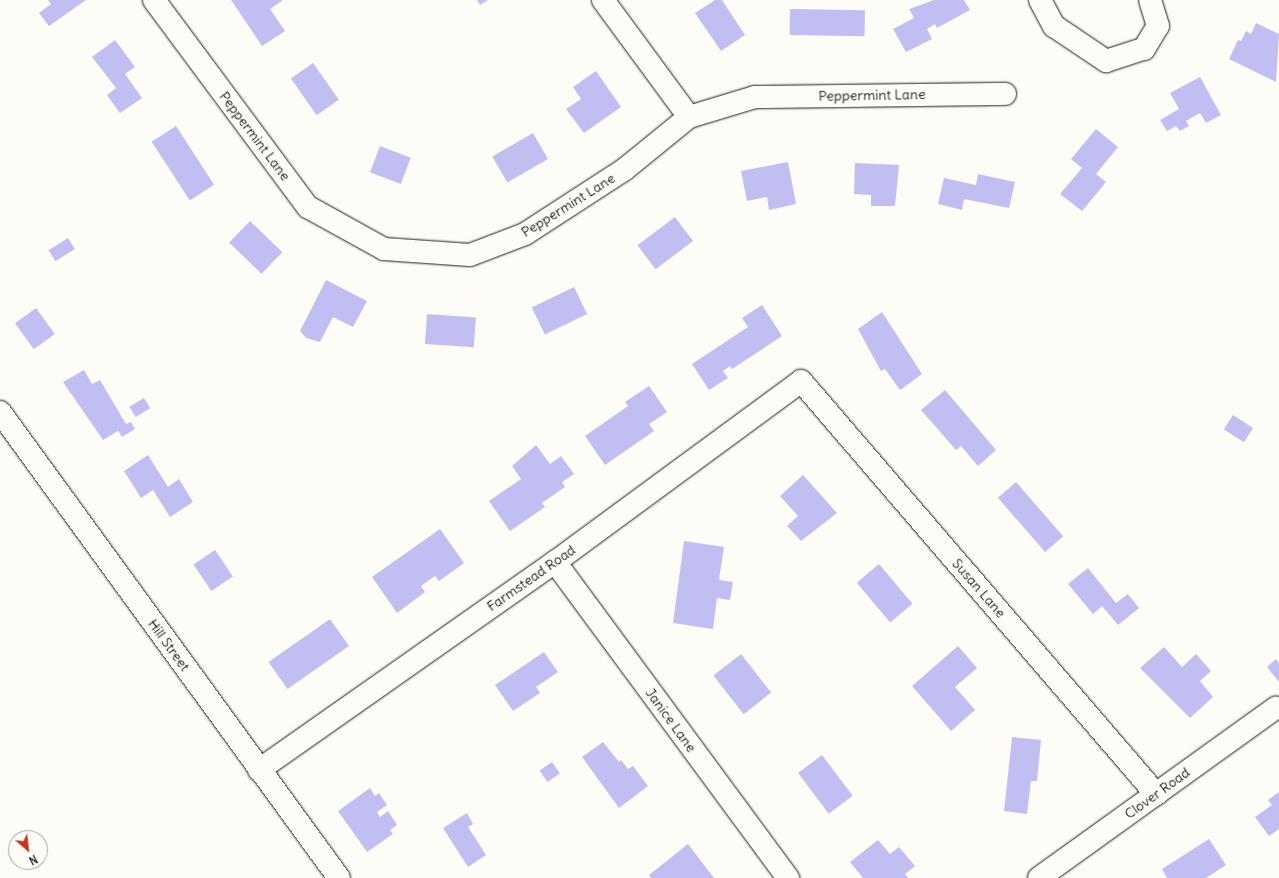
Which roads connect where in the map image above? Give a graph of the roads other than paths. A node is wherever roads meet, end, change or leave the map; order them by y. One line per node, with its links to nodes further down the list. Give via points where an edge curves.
1 (154, 0): 6 (street, Peppermint Lane, via 308,207 384,249 470,255 525,234 625,169)
2 (603, 0): 6 (street)
3 (1040, 0): 4 (street, via 1054,26 1106,61 1144,49 1158,26)
4 (1150, 0)
5 (1005, 94): 6 (street, Peppermint Lane, via 755,97)
6 (689, 117)
7 (801, 381): 9 (street, Farmstead Road); 12 (street, Susan Lane)
8 (0, 412): 11 (street, Hill Street)
9 (555, 562): 11 (street, Farmstead Road); 14 (street, Janice Lane)
10 (1276, 708): 12 (street, Clover Road)
11 (258, 770): 13 (street, Hill Street)
12 (1156, 794): 15 (street, Clover Road)
13 (339, 878)
14 (788, 878)
15 (1039, 878)

